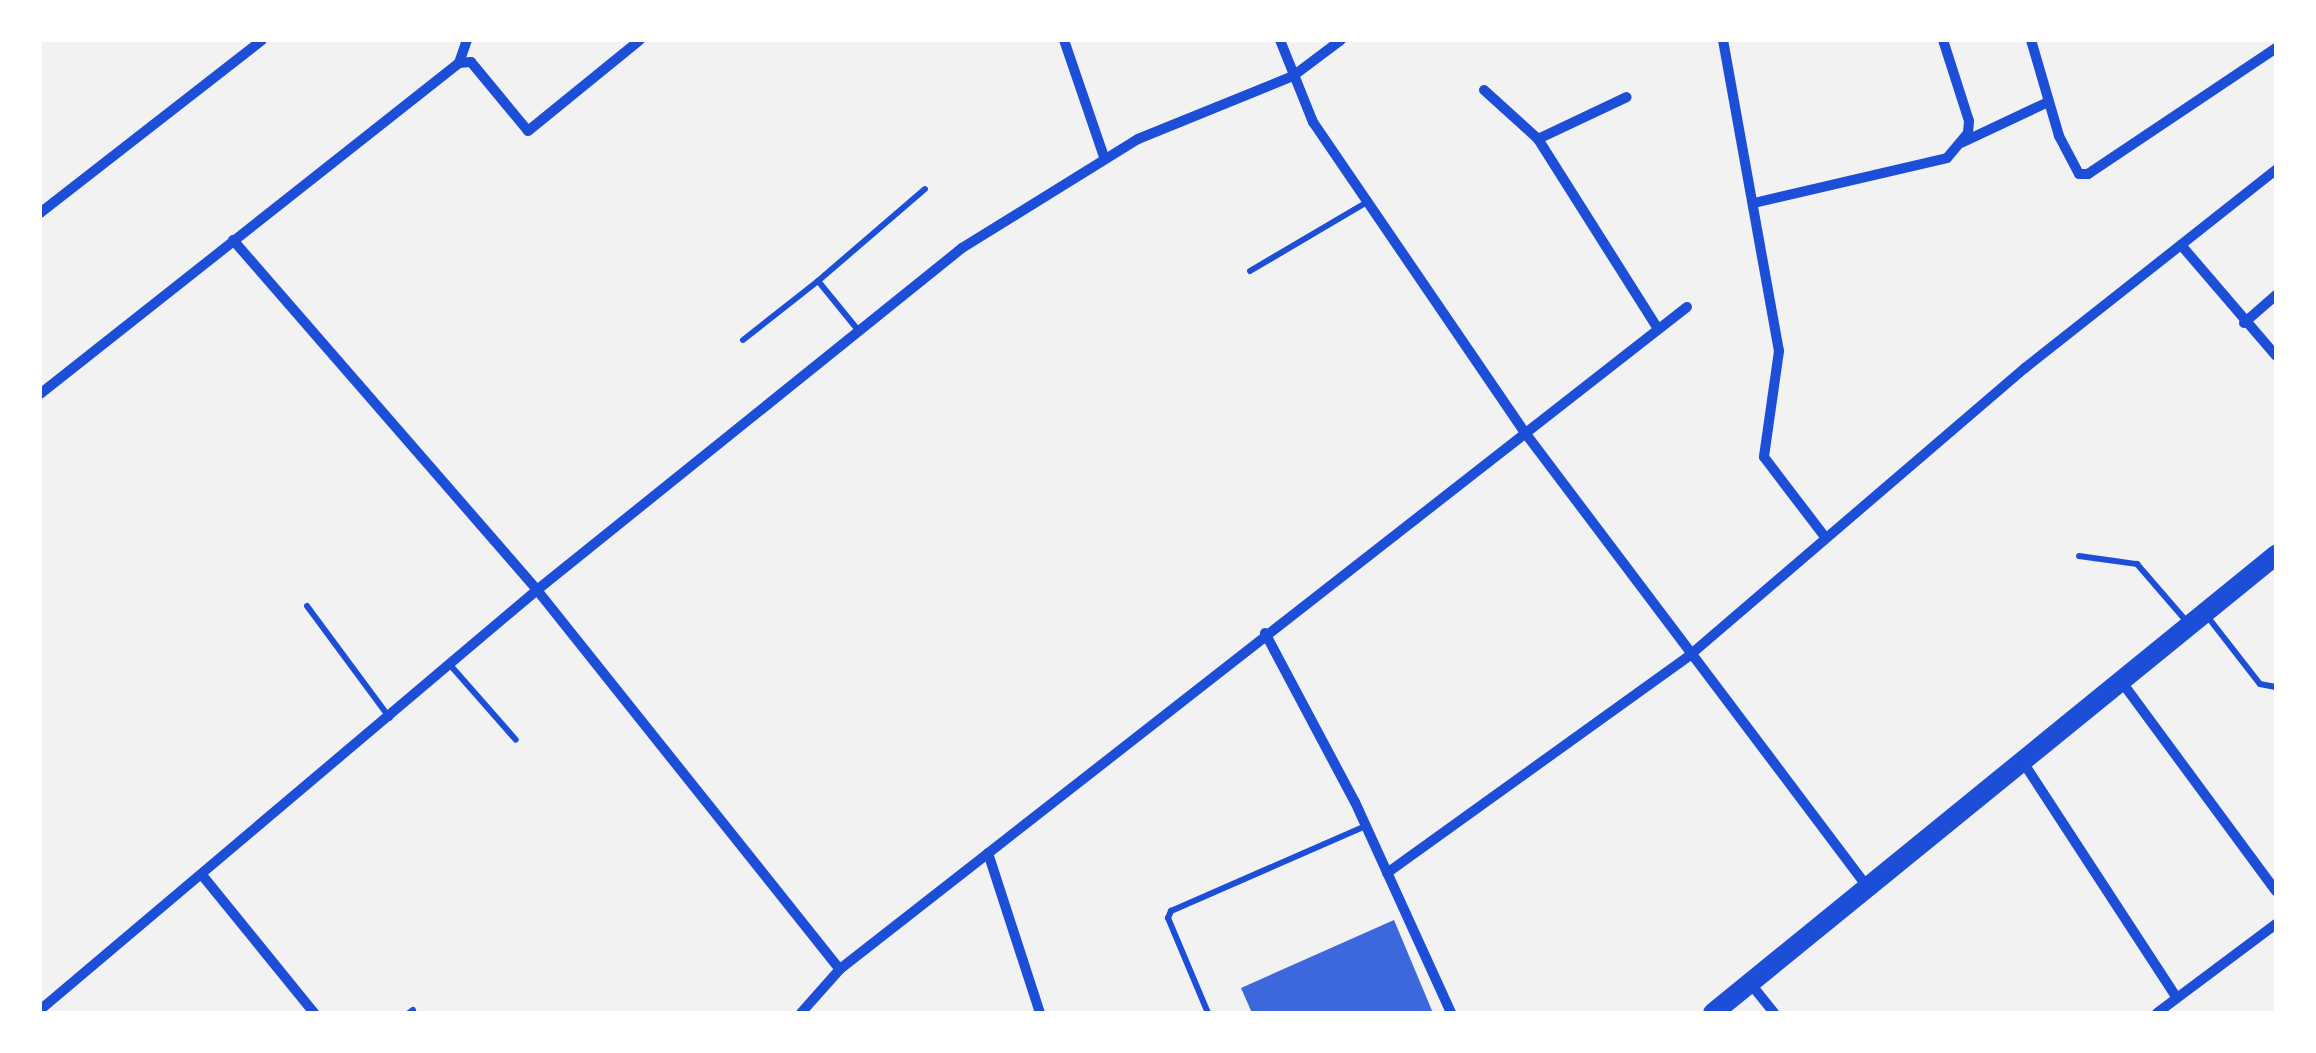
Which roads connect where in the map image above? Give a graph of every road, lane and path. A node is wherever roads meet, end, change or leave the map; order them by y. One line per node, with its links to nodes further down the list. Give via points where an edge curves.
1 (262, 40): 23 (street)
2 (467, 40): 11 (street)
3 (640, 40): 11 (street, via 528,132 471,62)
4 (1064, 40): 18 (street)
5 (1280, 40): 12 (street)
6 (1341, 40): 12 (street)
7 (1723, 40): 22 (street)
8 (1943, 40): 17 (street, via 1968,121)
9 (2031, 40): 15 (street)
10 (2276, 48): 15 (street, via 2088,174 2076,168)
11 (459, 63): 24 (street)
12 (1292, 76): 18 (street, via 1221,101); 21 (street, via 1313,122)
13 (1484, 90): 16 (street)
14 (1627, 98): 16 (street)
15 (2046, 104): 17 (street)
16 (1538, 140): 31 (street)
17 (1958, 144): 22 (street, via 1935,165)
18 (1104, 157): 32 (street, via 976,238)
19 (2276, 170): 25 (street)
20 (925, 189): 27 (lane)
21 (1367, 202): 26 (lane); 36 (street)
22 (1754, 203): 37 (street, via 1779,351 1764,458)
23 (40, 213)
24 (232, 240): 35 (street); 40 (street)
25 (2181, 244): 30 (street); 37 (street)
26 (1250, 271)
27 (818, 281): 32 (lane); 33 (lane)
28 (2276, 294): 30 (street)
29 (1687, 306): 31 (street)
30 (2244, 323): 34 (street)
31 (1656, 326): 36 (street)
32 (859, 331): 40 (street)
33 (744, 340)
34 (2276, 356)
35 (40, 394)
36 (1523, 430): 43 (street); 44 (street)
37 (1826, 538): 44 (street)
38 (2276, 555): 42 (main road)
39 (2079, 556): 42 (lane, via 2137,564)
40 (537, 590): 45 (street); 58 (street)
41 (307, 606): 48 (lane)
42 (2198, 621): 46 (main road); 47 (lane, via 2260,684)
43 (1265, 633): 51 (street); 52 (street)
44 (1690, 655): 53 (street); 55 (street)
45 (451, 666): 48 (street); 49 (lane)
46 (2121, 681): 50 (main road); 56 (street)
47 (2276, 687)
48 (391, 719): 54 (street)
49 (516, 740)
50 (2022, 761): 55 (main road); 60 (street)
51 (1366, 826): 53 (street); 65 (lane, via 1172,911 1168,918)
52 (988, 853): 58 (street); 64 (street)
53 (1387, 874): 66 (street)
54 (202, 875): 61 (street); 62 (street)
55 (1866, 885): 59 (main road)
56 (2276, 891)
57 (2276, 924): 60 (street)
58 (840, 969): 63 (street)
59 (1750, 982): 67 (main road); 68 (street)
60 (2176, 996): 69 (street)
61 (40, 1010)
62 (314, 1013)
63 (801, 1013)
64 (1040, 1013)
65 (1208, 1013)
66 (1451, 1013)
67 (1713, 1013)
68 (1774, 1013)
69 (2157, 1013)

